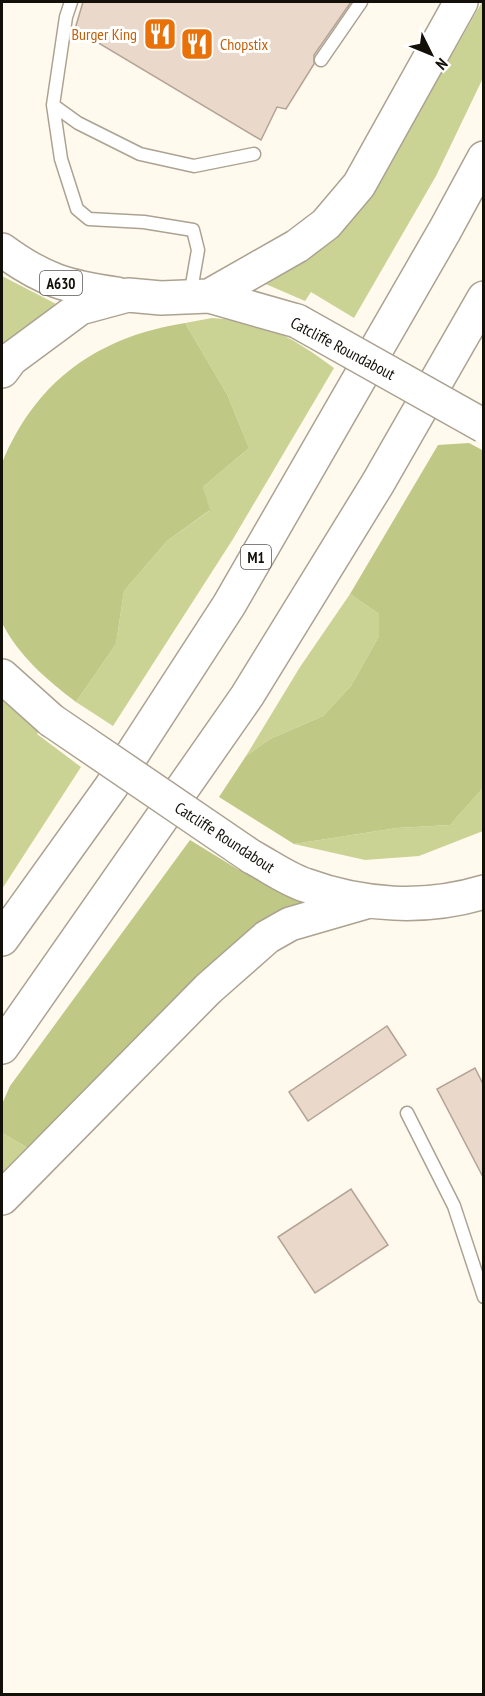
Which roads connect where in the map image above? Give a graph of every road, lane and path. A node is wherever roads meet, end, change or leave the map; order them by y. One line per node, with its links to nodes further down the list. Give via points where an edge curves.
1 (71, 2): 5 (lane)
2 (361, 2): 4 (lane)
3 (461, 2): 10 (highway, via 359,185 333,216 297,246)
4 (321, 60)
5 (53, 105): 6 (lane, via 78,123 140,154 194,166); 10 (lane, via 61,159 76,210 89,219 193,230 198,250)
6 (254, 154)
7 (483, 158): 17 (highway, M1, via 446,230 229,605 111,787)
8 (2, 250): 9 (highway, A630, via 31,272 59,283)
9 (128, 295): 10 (highway, Catcliffe Roundabout); 12 (highway, Catcliffe Roundabout, via 80,308 10,359)
10 (199, 296): 13 (highway, Catcliffe Roundabout, bridge, via 297,321)
11 (483, 298): 18 (highway, via 378,483 247,696)
12 (2, 371)
13 (483, 426)
14 (2, 676): 16 (highway, Catcliffe Roundabout, bridge, via 51,720 252,857 304,885)
15 (483, 892): 16 (highway, Catcliffe Roundabout, via 460,899)
16 (366, 902): 20 (highway, via 290,924 267,937 208,989)
17 (2, 939)
18 (2, 1047)
19 (407, 1113): 21 (lane, via 454,1206)
20 (2, 1198)
21 (483, 1297)

